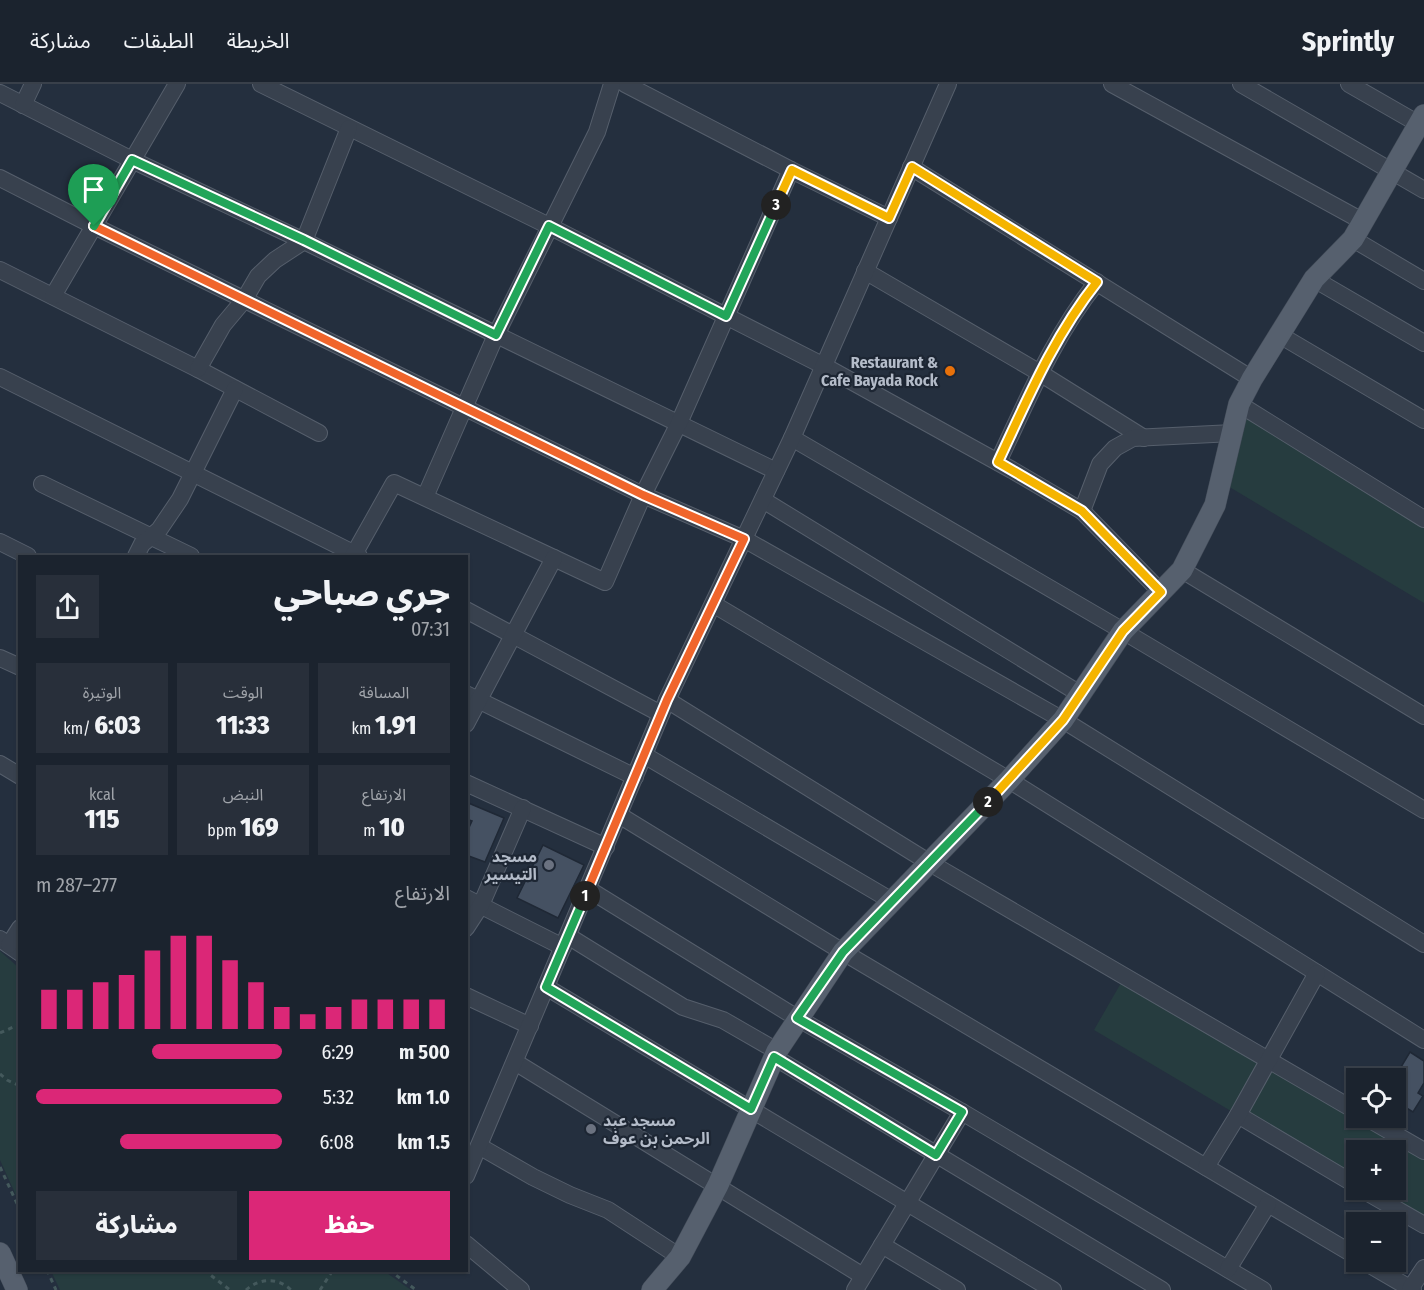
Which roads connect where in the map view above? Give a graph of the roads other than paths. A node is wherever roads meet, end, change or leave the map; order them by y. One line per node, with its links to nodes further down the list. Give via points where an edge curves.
1 (33, 84): 11 (street)
2 (177, 84): 14 (street)
3 (261, 84): 13 (street)
4 (612, 84): 22 (street, via 597,132)
5 (626, 84): 16 (street)
6 (948, 84): 15 (street)
7 (1112, 84): 23 (street)
8 (1241, 84): 17 (street)
9 (1349, 84): 12 (street)
10 (0, 93): 11 (street)
11 (23, 105): 14 (street)
12 (1422, 122): 17 (main road)
13 (349, 128): 22 (street); 24 (street)
14 (132, 160): 21 (street); 24 (street)
15 (912, 167): 20 (street); 29 (street)
16 (792, 170): 20 (street); 32 (street)
17 (1392, 171): 19 (street); 23 (main road)
18 (0, 178): 21 (street)
19 (1424, 190)
20 (889, 218): 26 (street)
21 (94, 226): 30 (street); 31 (street)
22 (549, 226): 32 (street); 34 (street)
23 (1358, 231): 27 (main road); 28 (street)
24 (304, 240): 31 (street, via 258,276); 34 (street)
25 (0, 270): 30 (street)
26 (865, 272): 36 (street); 38 (street)
27 (1314, 279): 33 (main road); 35 (street)
28 (1424, 281)
29 (1097, 282): 38 (street, via 1078,306); 40 (street)
30 (53, 296): 37 (street)
31 (244, 300): 37 (street, via 223,325); 43 (street)
32 (726, 316): 36 (street); 45 (street)
33 (1278, 334): 40 (main road); 44 (street)
34 (496, 335): 43 (street); 45 (street)
35 (1424, 343)
36 (824, 366): 48 (street); 50 (street)
37 (198, 369): 41 (street)
38 (1040, 373): 49 (street); 50 (street)
39 (0, 377): 52 (street)
40 (1252, 380): 42 (main road)
41 (235, 389): 46 (street); 52 (street)
42 (1239, 404): 47 (main road); 58 (street)
43 (465, 407): 54 (street); 55 (street)
44 (1424, 420)
45 (679, 423): 51 (street); 54 (street)
46 (319, 433)
47 (1233, 433): 49 (street); 68 (main road, via 1215,505)
48 (792, 438): 51 (street); 72 (street)
49 (1144, 438): 57 (street, via 1134,438 1115,448 1100,464)
50 (998, 462): 57 (street)
51 (777, 471): 56 (street)
52 (193, 474): 59 (street, via 159,530); 65 (street)
53 (42, 484): 59 (street)
54 (643, 495): 60 (street); 67 (street, via 605,582)
55 (425, 497): 66 (street, via 394,483); 67 (street)
56 (763, 500): 60 (street); 76 (street)
57 (1082, 511): 69 (street)
58 (1424, 519)
59 (151, 536): 63 (street); 64 (street)
60 (744, 539): 70 (street); 81 (street)
61 (0, 542): 62 (street)
62 (26, 555)
63 (136, 555)
64 (189, 555)
65 (353, 555)
66 (356, 555)
67 (554, 558): 73 (street)
68 (1182, 570): 69 (main road); 79 (street)
69 (1161, 592): 72 (main road)
70 (713, 604): 78 (street); 86 (street)
71 (468, 611): 73 (street)
72 (1123, 631): 76 (main road); 89 (street)
73 (514, 634): 77 (street); 78 (street)
74 (0, 658): 75 (street)
75 (18, 666)
76 (1080, 694): 81 (main road)
77 (473, 698): 80 (street); 85 (street)
78 (664, 707): 82 (street); 92 (street)
79 (1424, 716)
80 (468, 717)
81 (1063, 720): 86 (main road); 99 (street)
82 (644, 755): 85 (street); 95 (street)
83 (0, 764): 84 (street)
84 (18, 775)
85 (635, 777): 90 (street)
86 (1009, 780): 92 (main road); 102 (street)
87 (468, 784): 88 (street)
88 (523, 808): 91 (street); 94 (street)
89 (1424, 810)
90 (619, 815): 91 (street); 101 (street)
91 (606, 847): 93 (street)
92 (930, 863): 95 (main road); 109 (street)
93 (588, 889): 98 (street); 105 (street)
94 (474, 901): 96 (street); 98 (street)
95 (892, 901): 101 (main road)
96 (468, 921)
97 (18, 931): 100 (street)
98 (565, 942): 103 (street); 108 (street, via 683,1007 723,1020)
99 (1424, 944)
100 (9, 946)
101 (843, 952): 105 (main road); 119 (street)
102 (1317, 973): 107 (street); 109 (street)
103 (546, 987): 106 (street); 112 (street)
104 (468, 997): 106 (street)
105 (797, 1018): 108 (main road); 113 (street)
106 (530, 1026): 110 (street)
107 (1424, 1040)
108 (775, 1054): 112 (main road); 118 (street)
109 (1269, 1060): 111 (street); 114 (street)
110 (515, 1062): 116 (street); 122 (street)
111 (1346, 1105)
112 (751, 1109): 122 (main road); 124 (street)
113 (962, 1112): 118 (street); 133 (street)
114 (1238, 1115): 119 (street); 121 (street)
115 (1384, 1128): 117 (street)
116 (479, 1146): 120 (street); 131 (street, via 533,1177 608,1210)
117 (1424, 1151)
118 (936, 1155): 124 (street); 142 (street)
119 (1206, 1167): 125 (street)
120 (468, 1171)
121 (1346, 1179)
122 (717, 1185): 131 (main road); 135 (street)
123 (1380, 1200): 126 (street)
124 (908, 1203): 127 (street); 141 (street)
125 (1268, 1204): 129 (street); 133 (street)
126 (1424, 1226)
127 (882, 1245): 135 (street); 140 (street)
128 (468, 1246): 138 (street)
129 (1346, 1250)
130 (0, 1254): 137 (main road)
131 (680, 1257): 139 (main road)
132 (1424, 1268): 136 (street)
133 (1228, 1269): 143 (street)
134 (1382, 1272): 136 (street)
135 (859, 1283)
136 (1412, 1289)
137 (16, 1290)
138 (521, 1290)
139 (652, 1290)
140 (957, 1290)
141 (1053, 1290)
142 (1161, 1290)
143 (1263, 1290)

